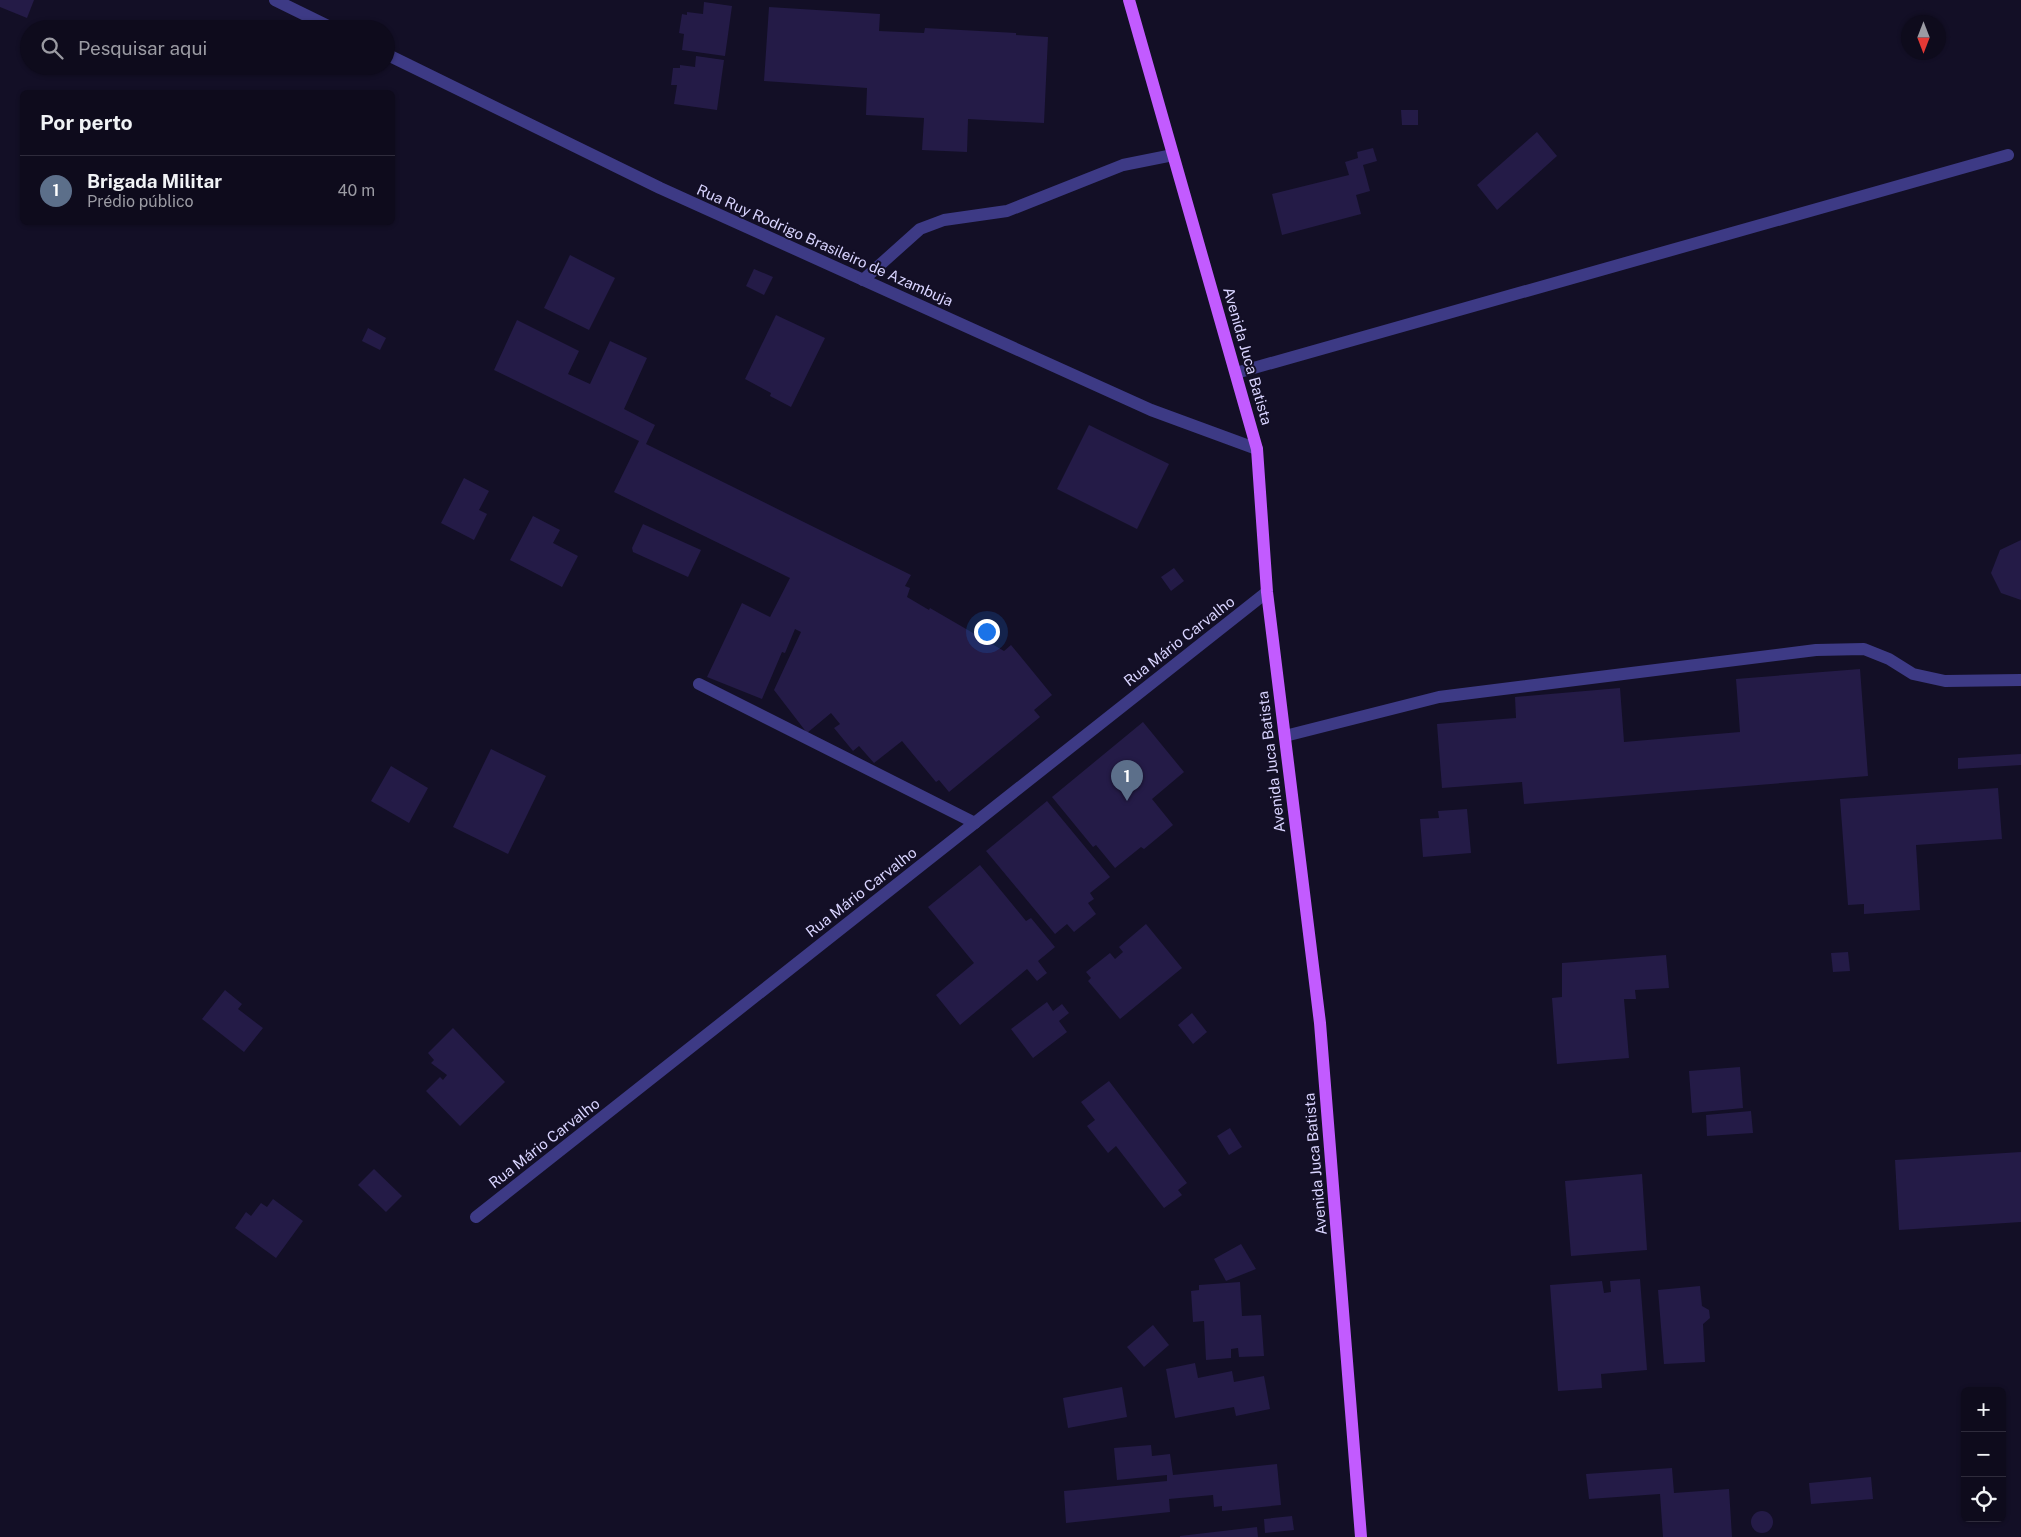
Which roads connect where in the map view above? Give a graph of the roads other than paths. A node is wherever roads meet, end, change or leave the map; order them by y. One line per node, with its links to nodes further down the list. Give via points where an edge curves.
1 (275, 0): 3 (street)
2 (1129, 0): 5 (main road, Avenida Juca Batista)
3 (316, 20)
4 (395, 58): 7 (street, Rua Ruy Rodrigo Brasileiro de Azambuja, via 660,188)
5 (1173, 155): 7 (street, via 1123,165 1007,211 944,220 920,228); 8 (main road, Avenida Juca Batista)
6 (2008, 155): 8 (street)
7 (863, 280): 9 (street, Rua Ruy Rodrigo Brasileiro de Azambuja, via 1151,410)
8 (1236, 373): 9 (main road, Avenida Juca Batista)
9 (1257, 449): 10 (main road, Avenida Juca Batista)
10 (1267, 592): 13 (main road, Avenida Juca Batista); 14 (street, Rua Mário Carvalho)
11 (2021, 680): 13 (street, via 1945,681 1913,674 1864,649 1816,650 1439,697)
12 (699, 684): 14 (street)
13 (1284, 736): 16 (main road, Avenida Juca Batista, via 1320,1023)
14 (975, 823): 15 (street, Rua Mário Carvalho)
15 (476, 1217)
16 (1361, 1537)

